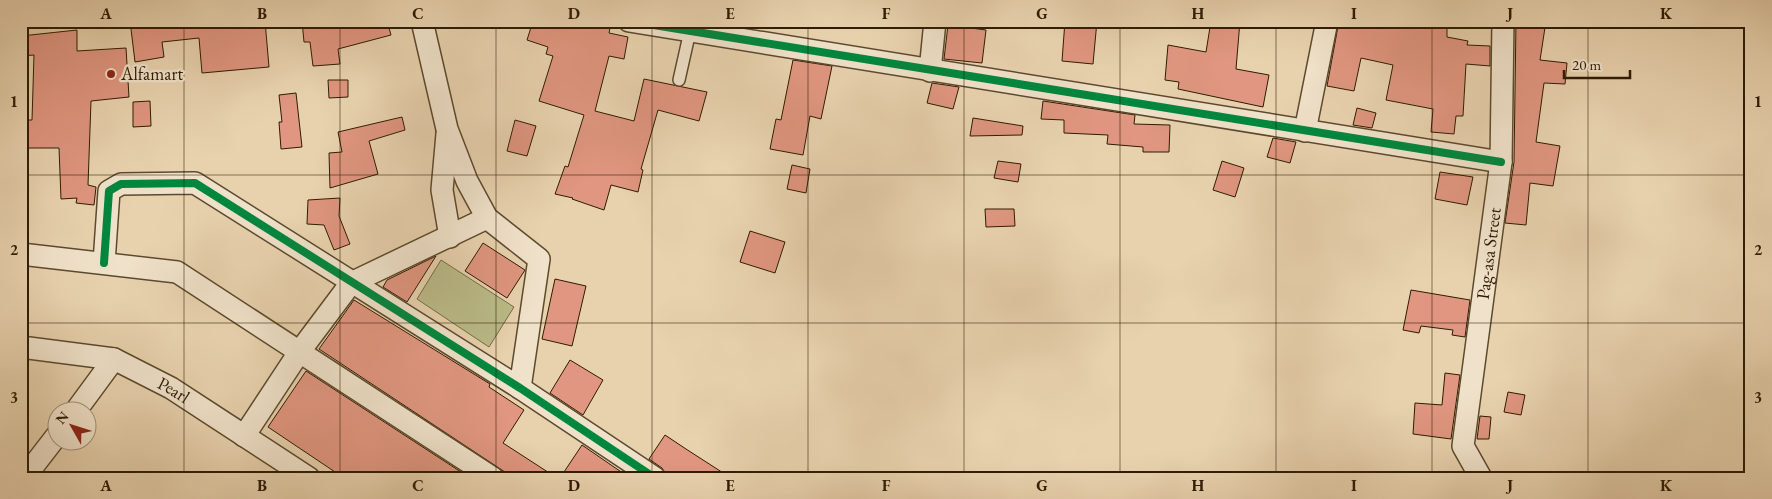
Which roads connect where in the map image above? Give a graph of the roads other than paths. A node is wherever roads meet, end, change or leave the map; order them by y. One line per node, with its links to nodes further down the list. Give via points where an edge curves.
1 (422, 21): 9 (street)
2 (629, 21): 6 (street)
3 (935, 21): 7 (street)
4 (1327, 21): 10 (street)
5 (1503, 21): 11 (street, Pag-asa Street)
6 (690, 31): 7 (street); 8 (lane)
7 (930, 71): 10 (street)
8 (679, 80)
9 (447, 129): 12 (street); 13 (street, via 442,190)
10 (1306, 131): 11 (street)
11 (1501, 162): 28 (street, Pag-asa Street, via 1462,446)
12 (487, 218): 13 (street); 20 (street, via 539,258)
13 (450, 237): 16 (street)
14 (21, 254): 15 (street)
15 (104, 264): 16 (street, via 109,191 114,186 195,183); 18 (street, via 178,272)
16 (351, 283): 18 (street); 20 (street)
17 (21, 347): 19 (street, Pearl)
18 (300, 351): 22 (street); 26 (street)
19 (114, 359): 21 (street); 22 (street, Pearl, via 171,388)
20 (520, 388): 27 (street)
21 (82, 402)
22 (244, 436): 24 (street, Pearl)
23 (48, 447): 25 (street)
24 (299, 475)
25 (24, 478)
26 (493, 478)
27 (655, 478)
28 (1481, 478)

